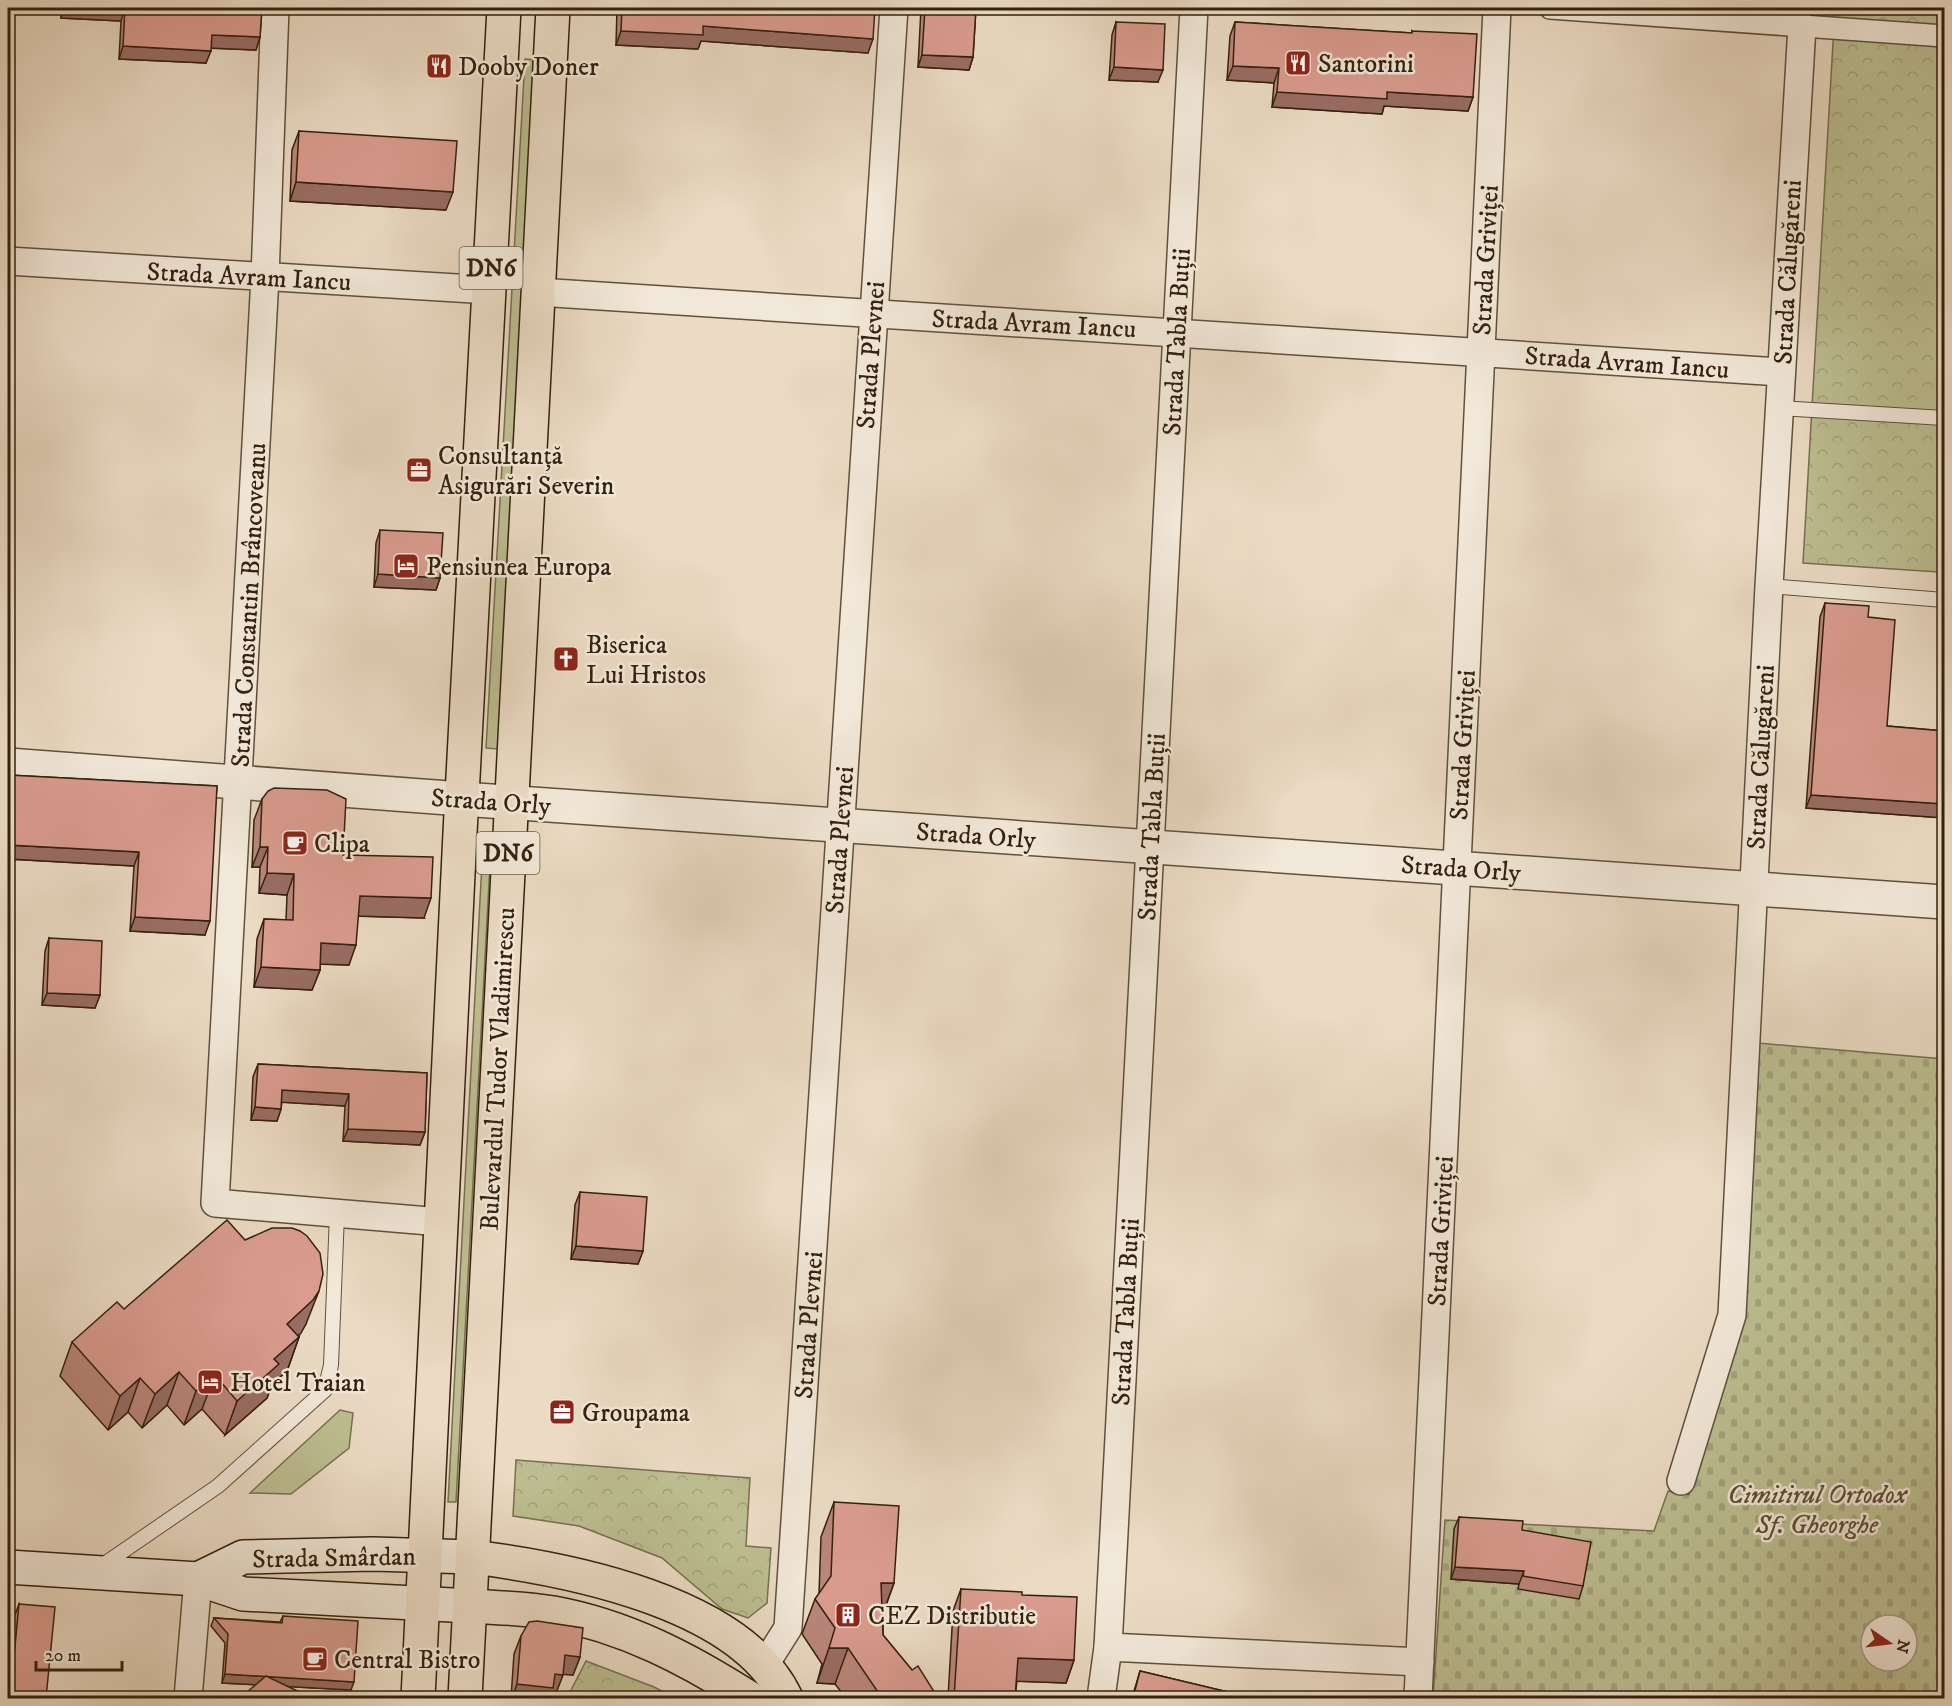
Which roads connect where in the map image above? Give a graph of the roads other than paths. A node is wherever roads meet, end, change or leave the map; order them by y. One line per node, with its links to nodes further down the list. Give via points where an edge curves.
1 (275, 8): 11 (street, Strada Constantin Brâncoveanu)
2 (504, 8): 12 (main road, Bulevardul Tudor Vladimirescu / DN6)
3 (553, 8): 13 (main road, Bulevardul Tudor Vladimirescu / DN6)
4 (894, 8): 14 (street, Strada Plevnei)
5 (1194, 8): 15 (street, Strada Tabla Buții)
6 (1497, 8): 16 (street, Strada Griviței)
7 (1550, 8): 8 (street)
8 (1802, 26): 9 (street); 17 (street, Strada Călugăreni)
9 (1944, 36)
10 (8, 261): 11 (street, Strada Avram Iancu)
11 (265, 277): 12 (street, Strada Avram Iancu); 23 (street, Strada Constantin Brâncoveanu)
12 (490, 290): 24 (main road, Bulevardul Tudor Vladimirescu / DN6)
13 (538, 292): 14 (street, Strada Avram Iancu); 25 (main road, Bulevardul Tudor Vladimirescu / DN6)
14 (873, 314): 15 (street, Strada Avram Iancu); 26 (street, Strada Plevnei)
15 (1177, 331): 16 (street, Strada Avram Iancu); 27 (street, Strada Tabla Buții)
16 (1481, 352): 17 (street, Strada Avram Iancu); 28 (street, Strada Griviței)
17 (1781, 372): 18 (street, Strada Călugăreni)
18 (1779, 408): 19 (lane); 20 (street, Strada Călugăreni)
19 (1944, 418)
20 (1769, 586): 21 (lane); 29 (street, Strada Călugăreni)
21 (1944, 600)
22 (8, 765): 23 (street, Strada Orly)
23 (239, 781): 24 (street, Strada Orly); 31 (street, Strada Constantin Brâncoveanu, via 215,1203)
24 (462, 799): 25 (street, Strada Orly); 32 (main road, Bulevardul Tudor Vladimirescu / DN6)
25 (510, 802): 26 (street, Strada Orly); 35 (main road, Bulevardul Tudor Vladimirescu / DN6)
26 (840, 825): 27 (street, Strada Orly); 43 (street, Strada Plevnei, via 788,1628)
27 (1150, 847): 28 (street, Strada Orly); 41 (street, Strada Tabla Buții)
28 (1456, 868): 29 (street, Strada Orly); 42 (street, Strada Griviței)
29 (1754, 888): 30 (street, Strada Orly); 33 (street, Strada Călugăreni, via 1732,1316)
30 (1944, 902)
31 (337, 1214): 32 (street); 37 (lane, via 331,1365 325,1390 218,1486)
32 (441, 1222): 34 (main road, Bulevardul Tudor Vladimirescu / DN6)
33 (1681, 1481)
34 (424, 1554): 35 (street, Strada Smârdan); 38 (street, Strada Smârdan, via 243,1557); 39 (main road, Bulevardul Tudor Vladimirescu / DN6)
35 (473, 1557): 40 (main road, Bulevardul Tudor Vladimirescu / DN6); 43 (main road, via 564,1570 667,1602 729,1636)
36 (8, 1567): 37 (street, Strada Smârdan)
37 (92, 1572): 38 (street, Strada Smârdan)
38 (198, 1579): 39 (street, Strada Smârdan, via 243,1594); 44 (street)
39 (422, 1603): 40 (street, Strada Smârdan); 45 (main road, Bulevardul Tudor Vladimirescu / DN6)
40 (471, 1606): 46 (main road, Bulevardul Tudor Vladimirescu / DN6); 47 (main road, via 554,1613 616,1630 691,1662)
41 (1107, 1647): 42 (street); 49 (street, Strada Tabla Buții)
42 (1420, 1662): 50 (street, Strada Griviței)
43 (764, 1666): 48 (main road)
44 (188, 1698)
45 (418, 1698)
46 (465, 1698)
47 (748, 1698)
48 (786, 1698)
49 (1101, 1698)
50 (1418, 1698)

